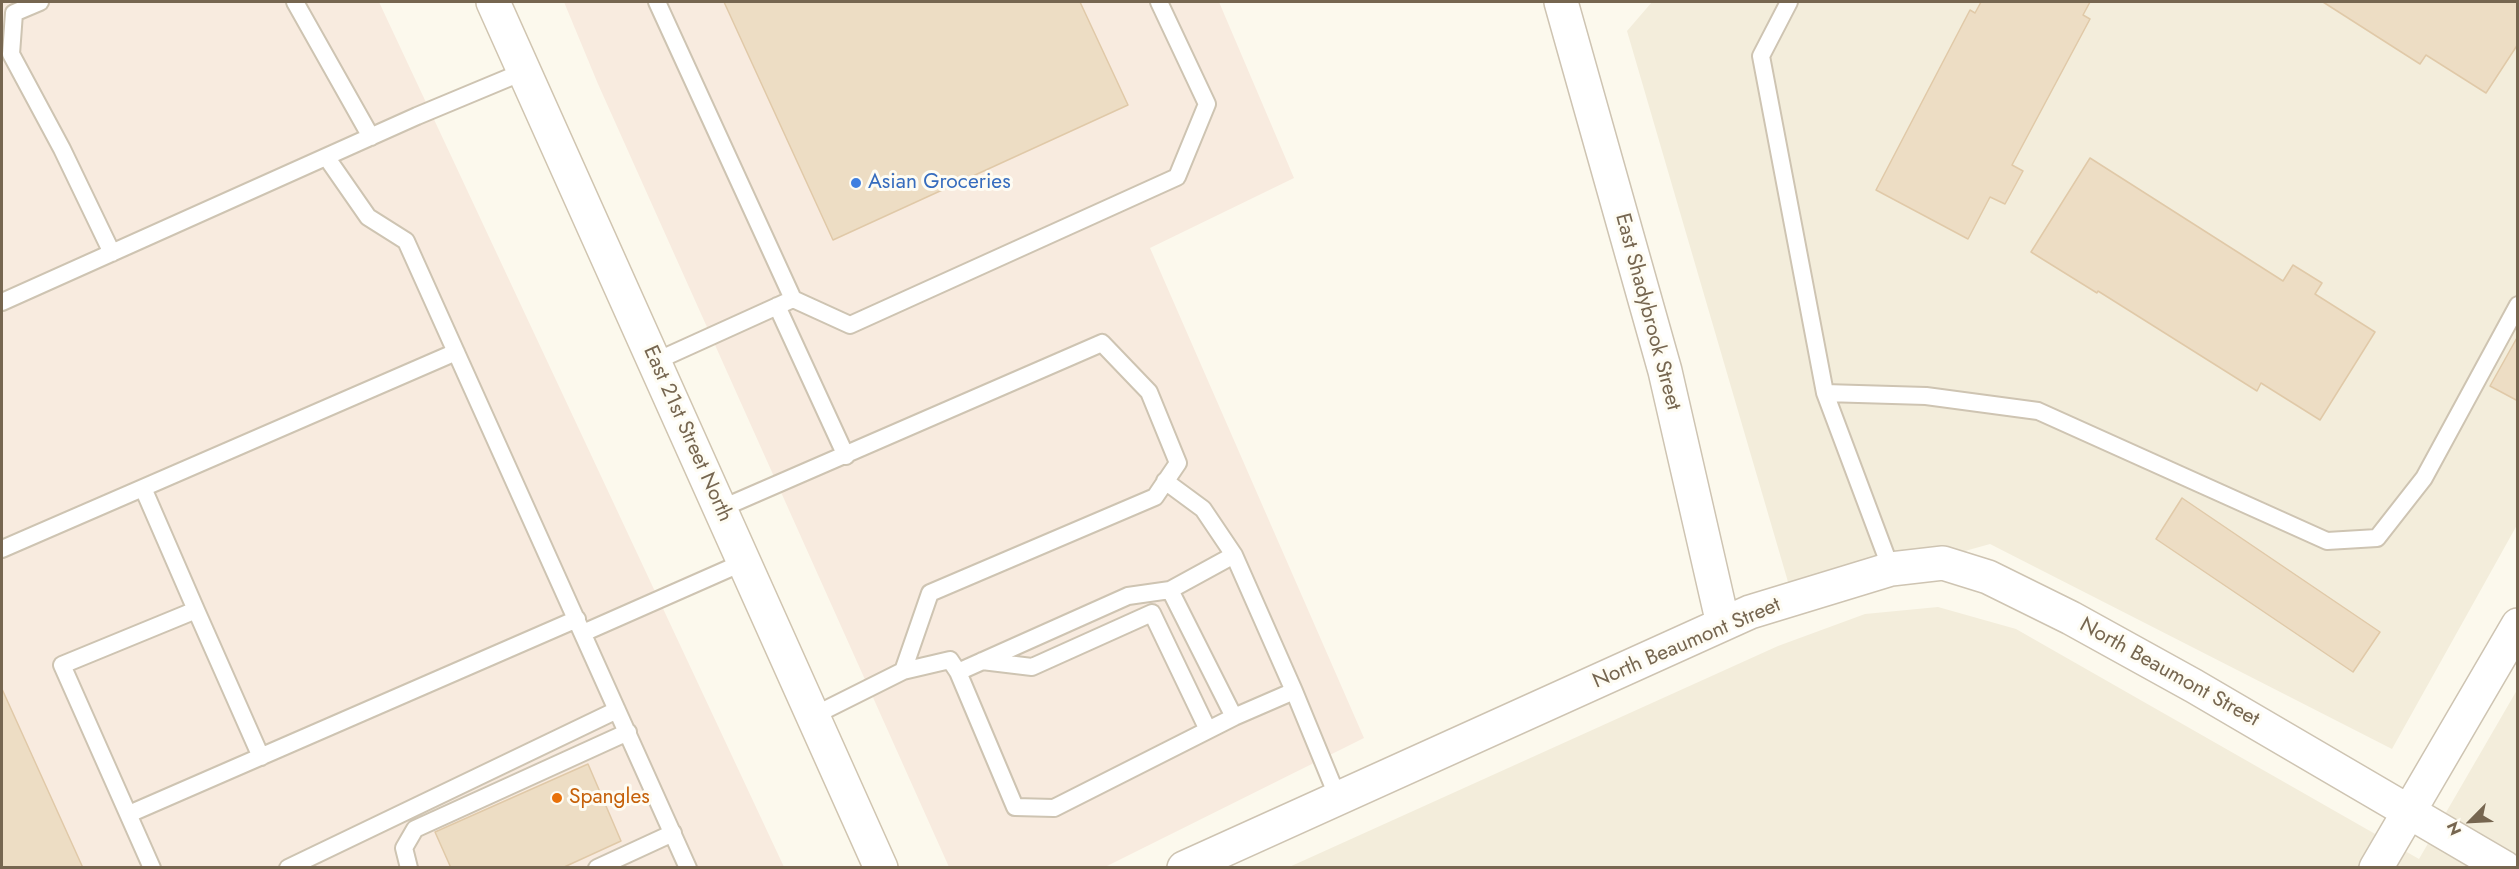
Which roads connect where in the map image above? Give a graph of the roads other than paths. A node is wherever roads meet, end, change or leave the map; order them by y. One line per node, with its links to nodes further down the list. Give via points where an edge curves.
1 (40, 2): 11 (lane, via 14,13 11,54)
2 (295, 2): 9 (lane)
3 (493, 2): 8 (street, East 21st Street North)
4 (657, 2): 12 (lane)
5 (1159, 2): 12 (lane, via 1207,104 1177,177 850,325)
6 (1561, 2): 29 (street, East Shadybrook Street, via 1665,371)
7 (1789, 2): 18 (lane, via 1761,56)
8 (525, 71): 9 (lane); 17 (street, East 21st Street North)
9 (371, 137): 10 (lane)
10 (327, 158): 11 (lane); 16 (lane, via 368,217 406,242)
11 (112, 254): 13 (lane)
12 (793, 299): 15 (lane)
13 (2, 302)
14 (2517, 305): 18 (lane, via 2424,478 2377,538 2326,541 2038,411 1926,396)
15 (777, 306): 17 (lane); 19 (lane)
16 (456, 352): 21 (lane); 31 (lane)
17 (654, 362): 22 (street, East 21st Street North)
18 (1825, 393): 26 (lane)
19 (846, 456): 20 (lane, via 1102,343 1149,392 1178,463); 22 (lane)
20 (1165, 481): 24 (lane, via 1203,509); 33 (lane, via 1155,497 930,593)
21 (143, 488): 23 (lane); 28 (lane)
22 (720, 509): 25 (street, East 21st Street North)
23 (2, 549)
24 (1234, 555): 27 (lane); 35 (lane)
25 (744, 562): 31 (lane); 37 (street, East 21st Street North)
26 (1891, 569): 29 (street, North Beaumont Street, via 1750,612); 43 (street, North Beaumont Street, via 1943,563 1988,577 2194,686)
27 (1170, 590): 32 (lane, via 1128,596); 38 (lane)
28 (196, 610): 41 (lane); 44 (lane, via 62,665)
29 (1723, 624): 42 (street, North Beaumont Street)
30 (2517, 625): 43 (street)
31 (580, 626): 36 (lane); 41 (lane)
32 (982, 662): 34 (lane); 39 (lane, via 1032,667 1152,613)
33 (903, 671): 34 (lane, via 950,660); 37 (lane)
34 (958, 672): 39 (lane, via 1015,807 1054,808)
35 (1294, 691): 38 (lane); 42 (lane)
36 (617, 710): 40 (lane); 47 (lane)
37 (813, 716): 51 (street, East 21st Street North)
38 (1233, 717): 39 (lane)
39 (1208, 730)
40 (628, 732): 45 (lane); 48 (lane, via 415,829 404,848)
41 (261, 757): 44 (lane)
42 (1338, 798): 52 (street, North Beaumont Street)
43 (2409, 811): 53 (street); 54 (street, North Beaumont Street)
44 (129, 814): 46 (lane)
45 (673, 833): 49 (lane); 50 (lane)
46 (152, 867)
47 (288, 867)
48 (409, 867)
49 (597, 867)
50 (688, 867)
51 (881, 867)
52 (1184, 867)
53 (2376, 867)
54 (2505, 867)

